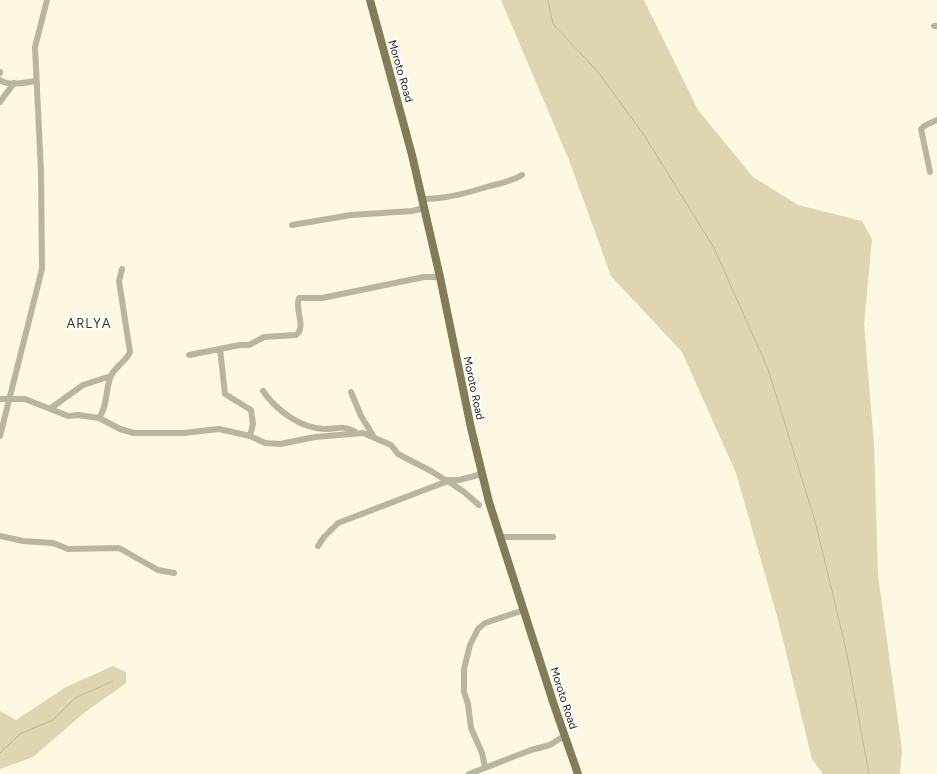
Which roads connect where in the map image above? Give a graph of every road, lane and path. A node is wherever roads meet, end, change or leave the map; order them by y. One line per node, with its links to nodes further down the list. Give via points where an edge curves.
1 (47, 0): 4 (street, via 36,43)
2 (370, 0): 10 (main road, Moroto Road)
3 (0, 80): 5 (street)
4 (36, 80): 5 (street); 21 (street, via 41,172 42,268)
5 (14, 83): 6 (street)
6 (0, 102)
7 (937, 120): 8 (street, via 921,129)
8 (930, 172)
9 (522, 175): 10 (street, via 505,183 472,192 442,199)
10 (422, 199): 11 (main road, Moroto Road)
11 (424, 208): 12 (street, via 351,215); 14 (main road, Moroto Road)
12 (292, 225)
13 (122, 269): 17 (street, via 119,281 130,352)
14 (440, 277): 15 (street, via 424,277 322,298 302,297 297,302 301,326 296,335 264,337 252,344); 28 (main road, Moroto Road)
15 (220, 348): 16 (street); 26 (street, via 225,394 250,410 253,424)
16 (188, 355)
17 (111, 376): 22 (street, via 83,385); 23 (street, via 106,402)
18 (263, 391): 24 (street, via 273,405 306,426 325,429 342,427)
19 (351, 392): 27 (street, via 357,410)
20 (0, 399): 21 (street)
21 (9, 399): 22 (street, via 25,399); 25 (street)
22 (51, 408): 23 (street, via 68,416)
23 (99, 418): 26 (street, via 134,433 184,433 219,429)
24 (358, 432): 26 (street, via 280,444 265,443); 27 (street)
25 (0, 436)
26 (250, 436)
27 (374, 437): 29 (street, via 391,445 402,456)
28 (482, 474): 29 (street); 33 (main road, Moroto Road)
29 (448, 481): 30 (street); 34 (street, via 338,523)
30 (478, 505)
31 (0, 536): 35 (street, via 53,543 68,549 119,548 158,570)
32 (552, 536): 33 (street)
33 (501, 537): 36 (main road, Moroto Road)
34 (318, 546)
35 (174, 573)
36 (524, 610): 37 (main road, Moroto Road); 38 (street, via 485,623 478,629 464,669 464,692 471,728)
37 (564, 736): 38 (street, via 550,745); 40 (main road, Moroto Road)
38 (485, 767): 39 (street)
39 (469, 774)
40 (578, 774)

